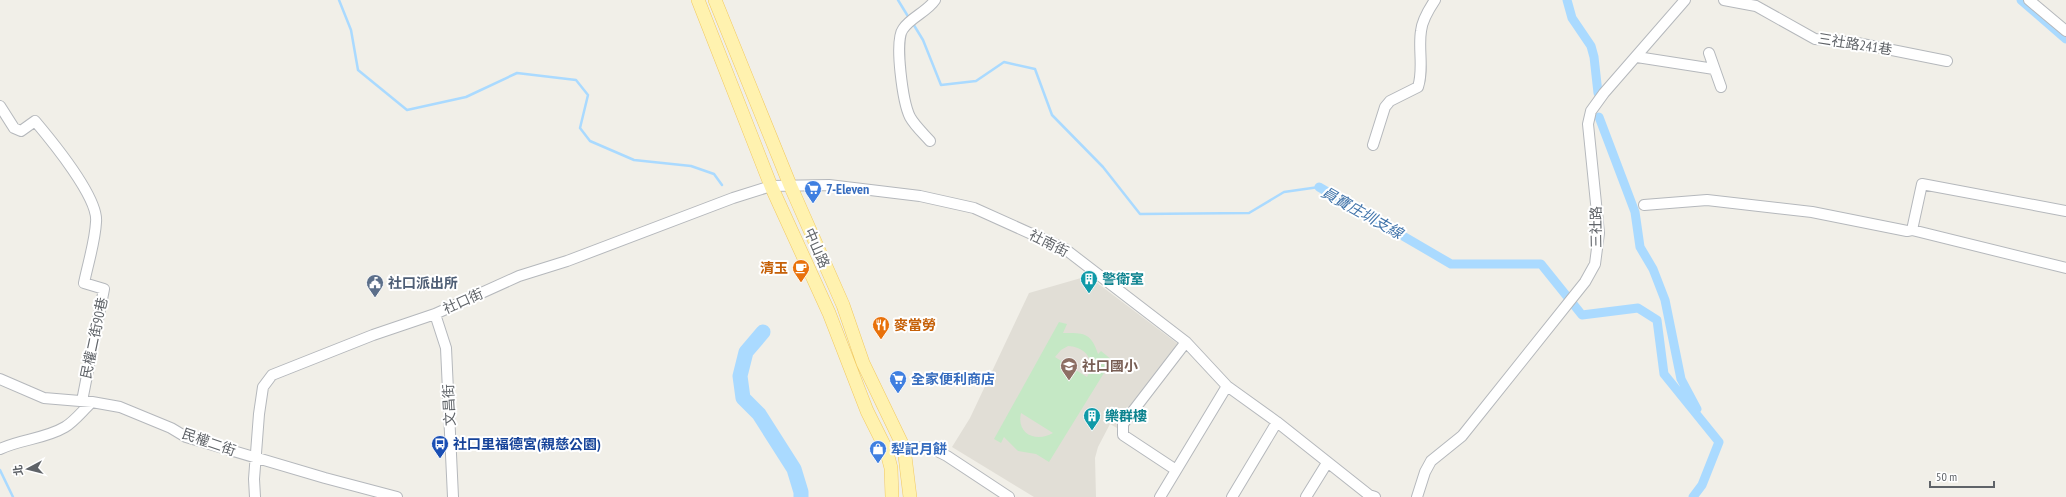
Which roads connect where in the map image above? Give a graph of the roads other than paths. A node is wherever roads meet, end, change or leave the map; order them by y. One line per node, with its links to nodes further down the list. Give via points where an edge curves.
1 (698, 0): 18 (main road, 中山路)
2 (715, 0): 17 (main road, 中山路)
3 (935, 0): 15 (street, via 903,29 899,39 903,94 910,117)
4 (1435, 0): 16 (street, via 1426,14 1421,30 1418,87 1390,101 1385,107)
5 (1685, 0): 10 (street, 三社路)
6 (1724, 0): 11 (street, 三社路241巷, via 1756,6 1815,39 1857,42)
7 (2029, 0): 8 (street)
8 (2066, 31)
9 (1709, 52): 12 (street)
10 (1636, 57): 12 (street); 45 (street, 三社路, via 1595,105 1588,124 1598,233 1595,264 1568,306 1462,436 1431,461)
11 (1947, 61)
12 (1714, 68): 13 (street)
13 (1721, 87)
14 (0, 106): 27 (street, 民權二街90巷, via 14,128 21,131 35,121 72,167 91,203 97,221 84,283 104,289)
15 (930, 141)
16 (1373, 145)
17 (790, 185): 18 (street, 社南街); 24 (street, 社南街, via 829,185 881,190 974,208 1065,249); 29 (main road, 中山路, via 843,305 862,363)
18 (771, 186): 23 (street, 社口街, via 519,276); 31 (main road, 中山路, via 829,313 867,411)
19 (1644, 205): 21 (street, via 1708,200 1812,212)
20 (2066, 212): 21 (street, via 1922,184)
21 (1912, 230): 22 (street)
22 (2066, 268)
23 (435, 314): 32 (street, 社口街, via 372,335 272,375 263,387); 37 (street, 文昌街, via 446,348)
24 (1186, 342): 26 (street, 社南街); 34 (street, via 1124,424 1122,435)
25 (0, 379): 27 (street, 民權二街, via 44,398)
26 (1227, 386): 28 (street, 社南街); 34 (street)
27 (87, 401): 30 (street, via 69,424 59,430); 32 (street, 民權二街, via 120,407 186,437)
28 (1278, 422): 33 (street, 社南街); 42 (street)
29 (904, 448): 31 (street); 39 (main road, 中山路); 40 (street, via 929,446)
30 (0, 449)
31 (886, 449): 38 (main road, 中山路, via 891,468)
32 (255, 458): 35 (street, 社口街); 36 (street, 民權二街)
33 (1327, 463): 43 (street); 44 (street, 社南街)
34 (1176, 470): 41 (street)
35 (255, 497)
36 (396, 497)
37 (453, 497)
38 (892, 497)
39 (910, 497)
40 (1009, 497)
41 (1160, 497)
42 (1232, 497)
43 (1306, 497)
44 (1373, 497)
45 (1417, 497)

